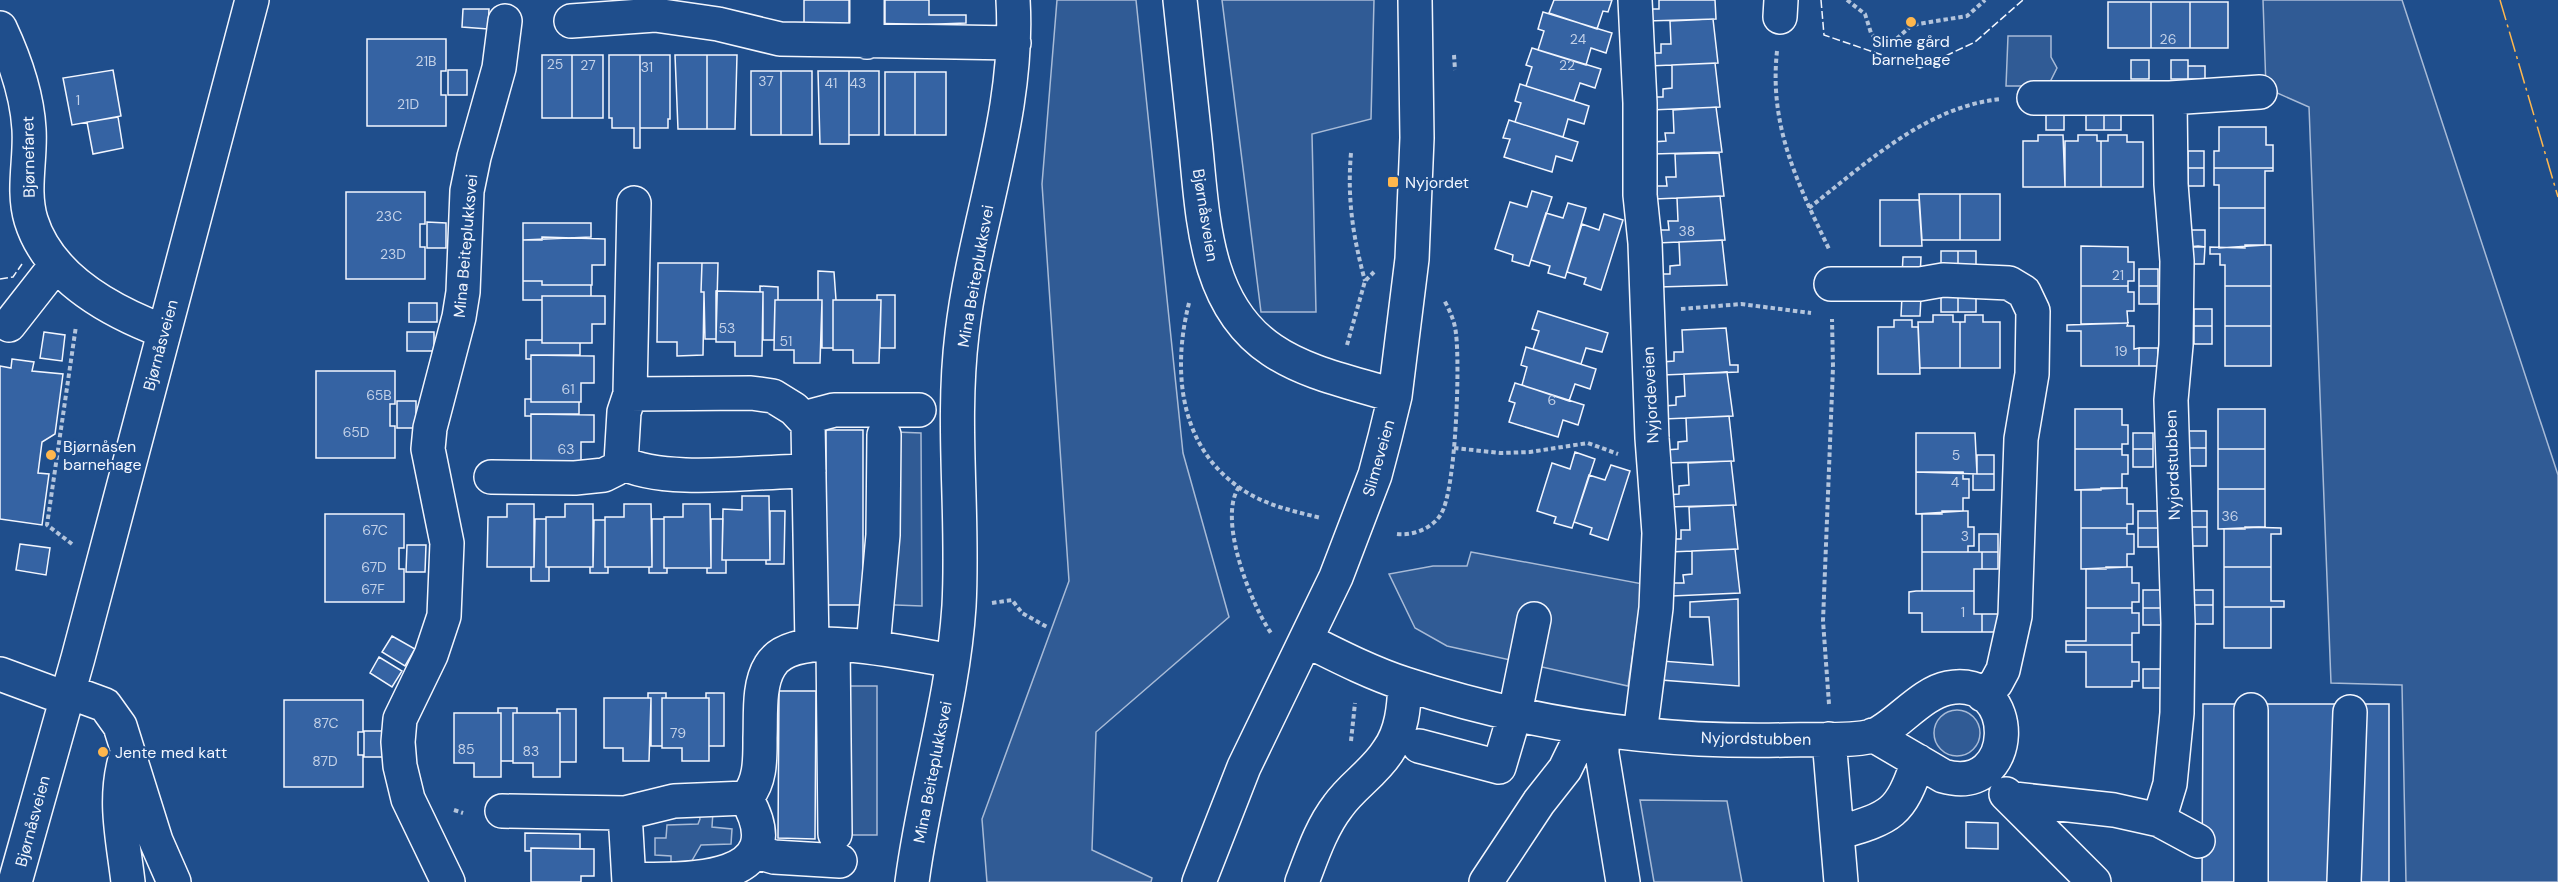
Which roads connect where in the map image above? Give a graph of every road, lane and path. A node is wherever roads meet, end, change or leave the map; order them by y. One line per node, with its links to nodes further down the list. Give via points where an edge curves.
1 (252, 0): 31 (street, Bjørnåsveien)
2 (867, 0): 14 (street)
3 (1013, 0): 15 (street, Mina Beiteplukksvei)
4 (1180, 0): 34 (street, Bjørnåsveien, via 1206,241 1225,295 1245,327 1274,351 1311,369)
5 (1415, 0): 34 (street, Slimeveien, via 1417,126 1412,259)
6 (1635, 0): 29 (street, Nyjordeveien)
7 (1847, 0): 8 (path, via 1865,14 1876,42 1886,44 1912,25 1967,16)
8 (1985, 0)
9 (655, 7): 12 (street); 14 (street, via 780,39)
10 (1780, 9): 21 (path, via 1773,82 1776,113)
11 (505, 21): 76 (street, Mina Beiteplukksvei, via 499,68 467,190 459,317 430,428 428,449 447,543 444,616 431,655 400,719 400,766 408,799)
12 (571, 21)
13 (0, 28): 22 (street, Bjørnefaret, via 27,109 31,219)
14 (867, 42): 15 (street)
15 (1014, 43): 47 (street, Mina Beiteplukksvei, via 1004,133 962,335 957,407)
16 (2260, 92): 18 (street)
17 (2034, 98): 18 (street); 21 (path, via 1972,103 1950,112 1869,160)
18 (2170, 98): 75 (street, Nyjordstubben, via 2170,184 2177,261 2176,345 2170,400 2174,439 2177,713 2170,784)
19 (1351, 153): 24 (path, via 1348,191 1352,232)
20 (634, 203): 33 (street)
21 (1809, 208): 27 (path, via 1829,249)
22 (56, 265): 26 (street, Bjørnefaret); 30 (street)
23 (1377, 269): 24 (path)
24 (1365, 281): 32 (path)
25 (1440, 292): 38 (path, via 1456,332)
26 (92, 294): 31 (street, Bjørnefaret); 46 (path, via 79,309 47,525)
27 (1831, 295): 29 (path, via 1812,313 1741,304); 58 (street, via 1943,280 2009,283 2024,292 2033,311 2032,374 2021,439 2015,616 2003,670); 62 (path, via 1833,367 1823,621)
28 (1190, 302): 43 (path, via 1182,360 1186,416 1208,456)
29 (1647, 311): 39 (street, Nyjordeveien)
30 (9, 325)
31 (163, 331): 57 (street, Bjørnåsveien)
32 (1347, 345)
33 (630, 394): 36 (street, via 752,393 773,396); 40 (street, via 624,411)
34 (1395, 396): 51 (street, Slimeveien, via 1358,523)
35 (919, 410): 36 (street, via 834,410)
36 (804, 418): 41 (street, via 808,424)
37 (884, 435): 52 (street, via 883,535)
38 (1454, 448): 39 (path, via 1530,452 1588,443); 45 (path, via 1441,515 1417,532)
39 (1654, 460): 64 (street, Nyjordeveien, via 1658,576)
40 (621, 462): 41 (street, via 659,475); 42 (street, via 604,475)
41 (809, 471): 50 (street)
42 (491, 477)
43 (1239, 487): 44 (path, via 1280,507); 51 (path, via 1231,507 1231,520 1251,592 1270,633)
44 (1327, 520)
45 (1397, 534)
46 (75, 546)
47 (959, 605): 49 (path, via 1012,600 1022,613); 53 (street, Mina Beiteplukksvei)
48 (1534, 619): 61 (street)
49 (1047, 627)
50 (823, 645): 52 (street); 71 (street, via 780,652 769,667 762,692 757,776); 79 (street, via 837,847 774,857)
51 (1303, 646): 54 (street); 86 (street, Slimeveien, via 1244,767)
52 (873, 647): 53 (street)
53 (953, 662): 85 (street, Mina Beiteplukksvei, via 920,822)
54 (1360, 667): 56 (street); 70 (path, via 1350,752)
55 (0, 674): 57 (street)
56 (1405, 684): 61 (street); 70 (street, via 1396,737 1388,752)
57 (66, 694): 67 (street, via 105,705 120,726); 81 (street, Bjørnåsveien)
58 (1983, 695): 65 (street, via 1962,687 1947,688); 69 (street, via 1999,712 2003,731 1996,758)
59 (2251, 710): 92 (street)
60 (2350, 712): 93 (street)
61 (1515, 713): 63 (street); 66 (street, via 1499,767)
62 (1829, 724): 64 (street, Nyjordstubben, via 1765,740); 65 (street, Nyjordstubben); 77 (street)
63 (1593, 729): 64 (street); 88 (street); 89 (street, via 1602,754)
64 (1640, 734)
65 (1873, 735): 68 (street)
66 (1419, 746)
67 (127, 752): 82 (street, via 118,807); 83 (street, via 156,842)
68 (1918, 761): 69 (street, via 1955,779); 77 (street, via 1906,796 1894,809 1875,822)
69 (1978, 774): 72 (street)
70 (1356, 785): 87 (street, via 1329,819)
71 (746, 798): 74 (street, via 674,801); 79 (street, via 758,833)
72 (2014, 799): 75 (street, via 2115,810); 91 (street)
73 (502, 811): 74 (street); 76 (path, via 464,813)
74 (625, 813): 80 (street)
75 (2159, 820): 78 (street)
76 (423, 831): 84 (street, Mina Beiteplukksvei)
77 (1838, 833): 90 (street)
78 (2198, 842)
79 (756, 852): 80 (street, via 750,866 727,878)
80 (629, 880)
81 (15, 882)
82 (128, 882)
83 (174, 882)
84 (448, 882)
85 (912, 882)
86 (1199, 882)
87 (1302, 882)
88 (1486, 882)
89 (1623, 882)
90 (1841, 882)
91 (2094, 882)
92 (2252, 882)
93 (2344, 882)

